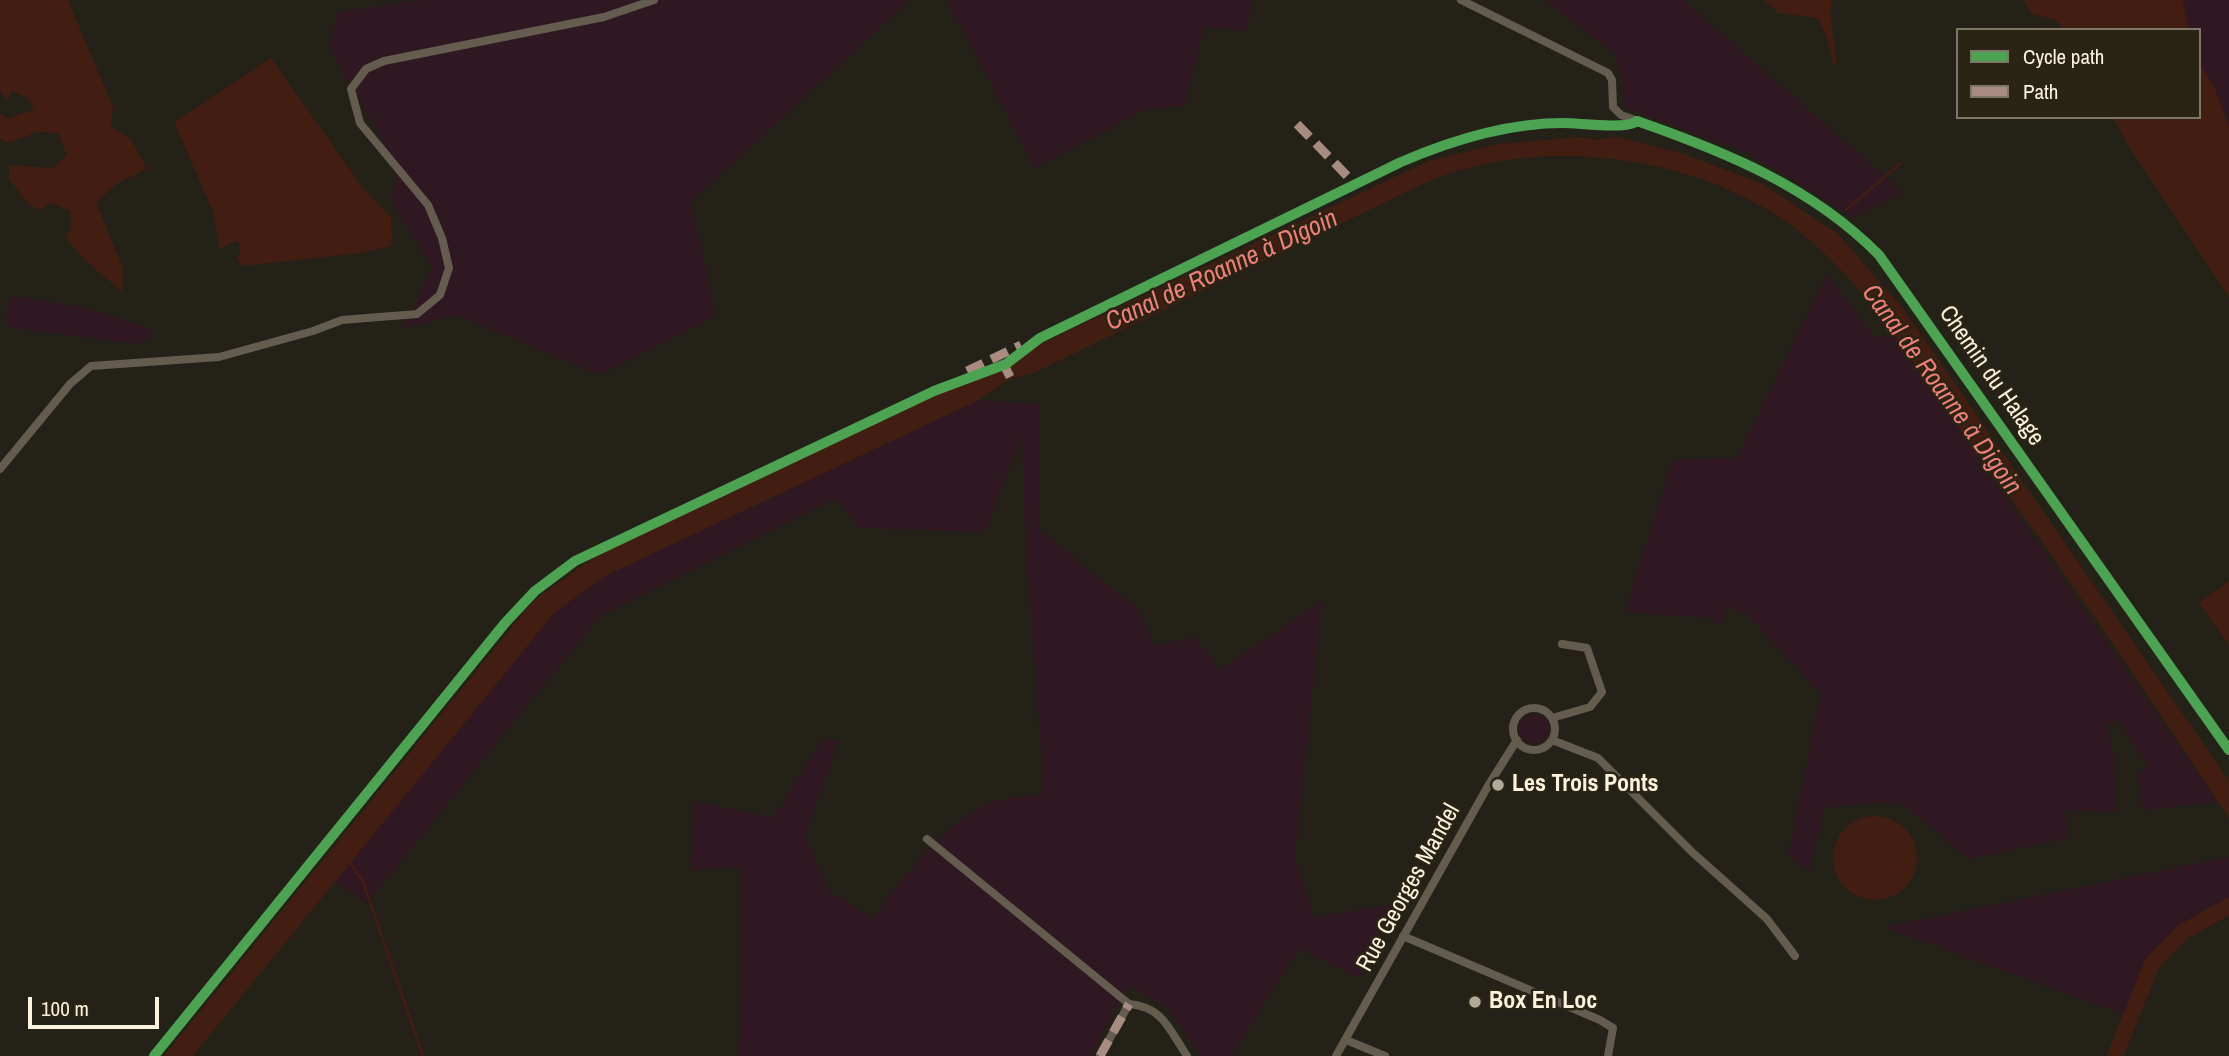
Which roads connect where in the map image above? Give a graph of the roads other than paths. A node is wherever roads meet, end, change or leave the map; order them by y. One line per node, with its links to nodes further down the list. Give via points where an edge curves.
1 (654, 0): 3 (street, via 604,17 396,58 366,69 351,89 360,123 428,205 449,268 440,295 417,314 342,320 219,357 92,366 70,384)
2 (1461, 0): 8 (street, Chemin du Halage, via 1608,73 1613,107 1620,115 1709,146 1772,176 1854,229 1879,255)
3 (0, 469)
4 (1562, 644): 5 (street, via 1587,648 1602,692 1590,707)
5 (1552, 718): 6 (street, Rue Georges Mandel, via 1540,709 1526,710 1516,720); 7 (street)
6 (1517, 740): 7 (street, via 1532,750 1544,748); 10 (street, Rue Georges Mandel)
7 (1552, 740): 11 (street, via 1598,758 1767,919)
8 (2229, 751)
9 (927, 839): 12 (street)
10 (1403, 936): 13 (street, Rue Georges Mandel); 18 (street, via 1600,1020 1613,1028)
11 (1795, 956)
12 (1129, 1003): 14 (street); 15 (street, via 1147,1006 1159,1015)
13 (1346, 1040): 16 (street, Rue Georges Mandel); 17 (street)
14 (1100, 1056)
15 (1187, 1056)
16 (1336, 1056)
17 (1385, 1056)
18 (1608, 1056)

